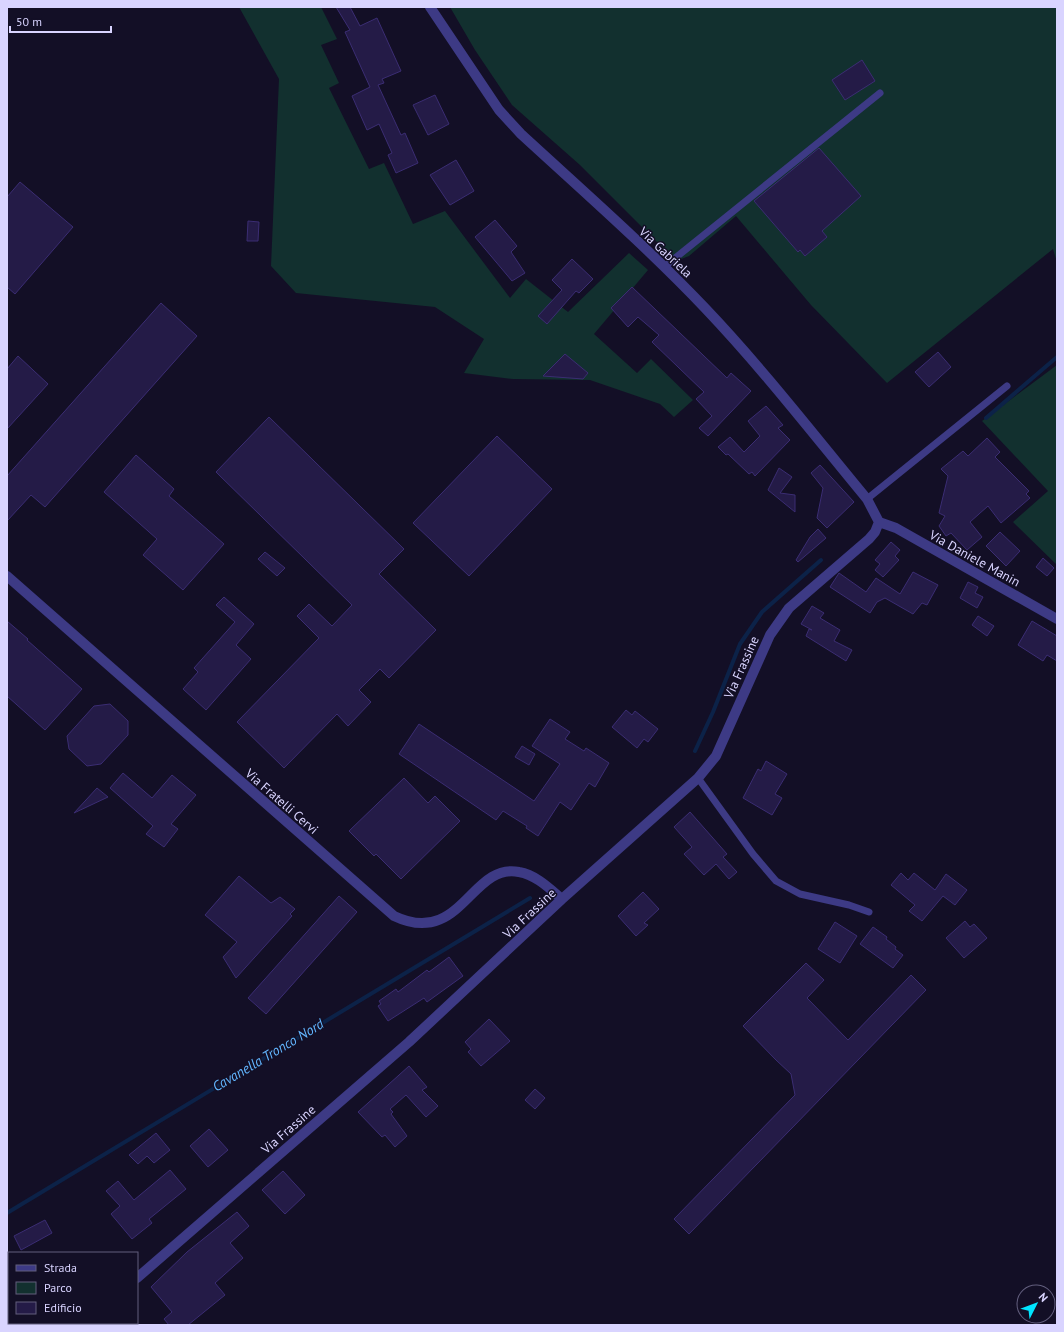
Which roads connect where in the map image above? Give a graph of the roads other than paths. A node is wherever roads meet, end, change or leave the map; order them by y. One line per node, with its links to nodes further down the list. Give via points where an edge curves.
1 (430, 7): 3 (street, Via Gabriela, via 499,110 521,134)
2 (880, 93): 3 (lane)
3 (664, 267): 5 (street, Via Gabriela, via 736,342)
4 (1007, 386): 5 (lane)
5 (868, 499): 6 (street, Via Gabriela)
6 (879, 522): 8 (street, Via Daniele Manin, via 896,528); 9 (street, Via Frassine, via 869,540 789,608 774,630 716,756)
7 (7, 576): 10 (street, Via Fratelli Cervi, via 394,916 407,922 429,924 453,911 484,882 497,874 507,872 518,872 536,878)
8 (1057, 619)
9 (698, 778): 10 (street, Via Frassine); 11 (lane, via 753,854 776,881 800,894)
10 (562, 899): 12 (street, Via Frassine, via 409,1042)
11 (869, 912)
12 (138, 1277)

